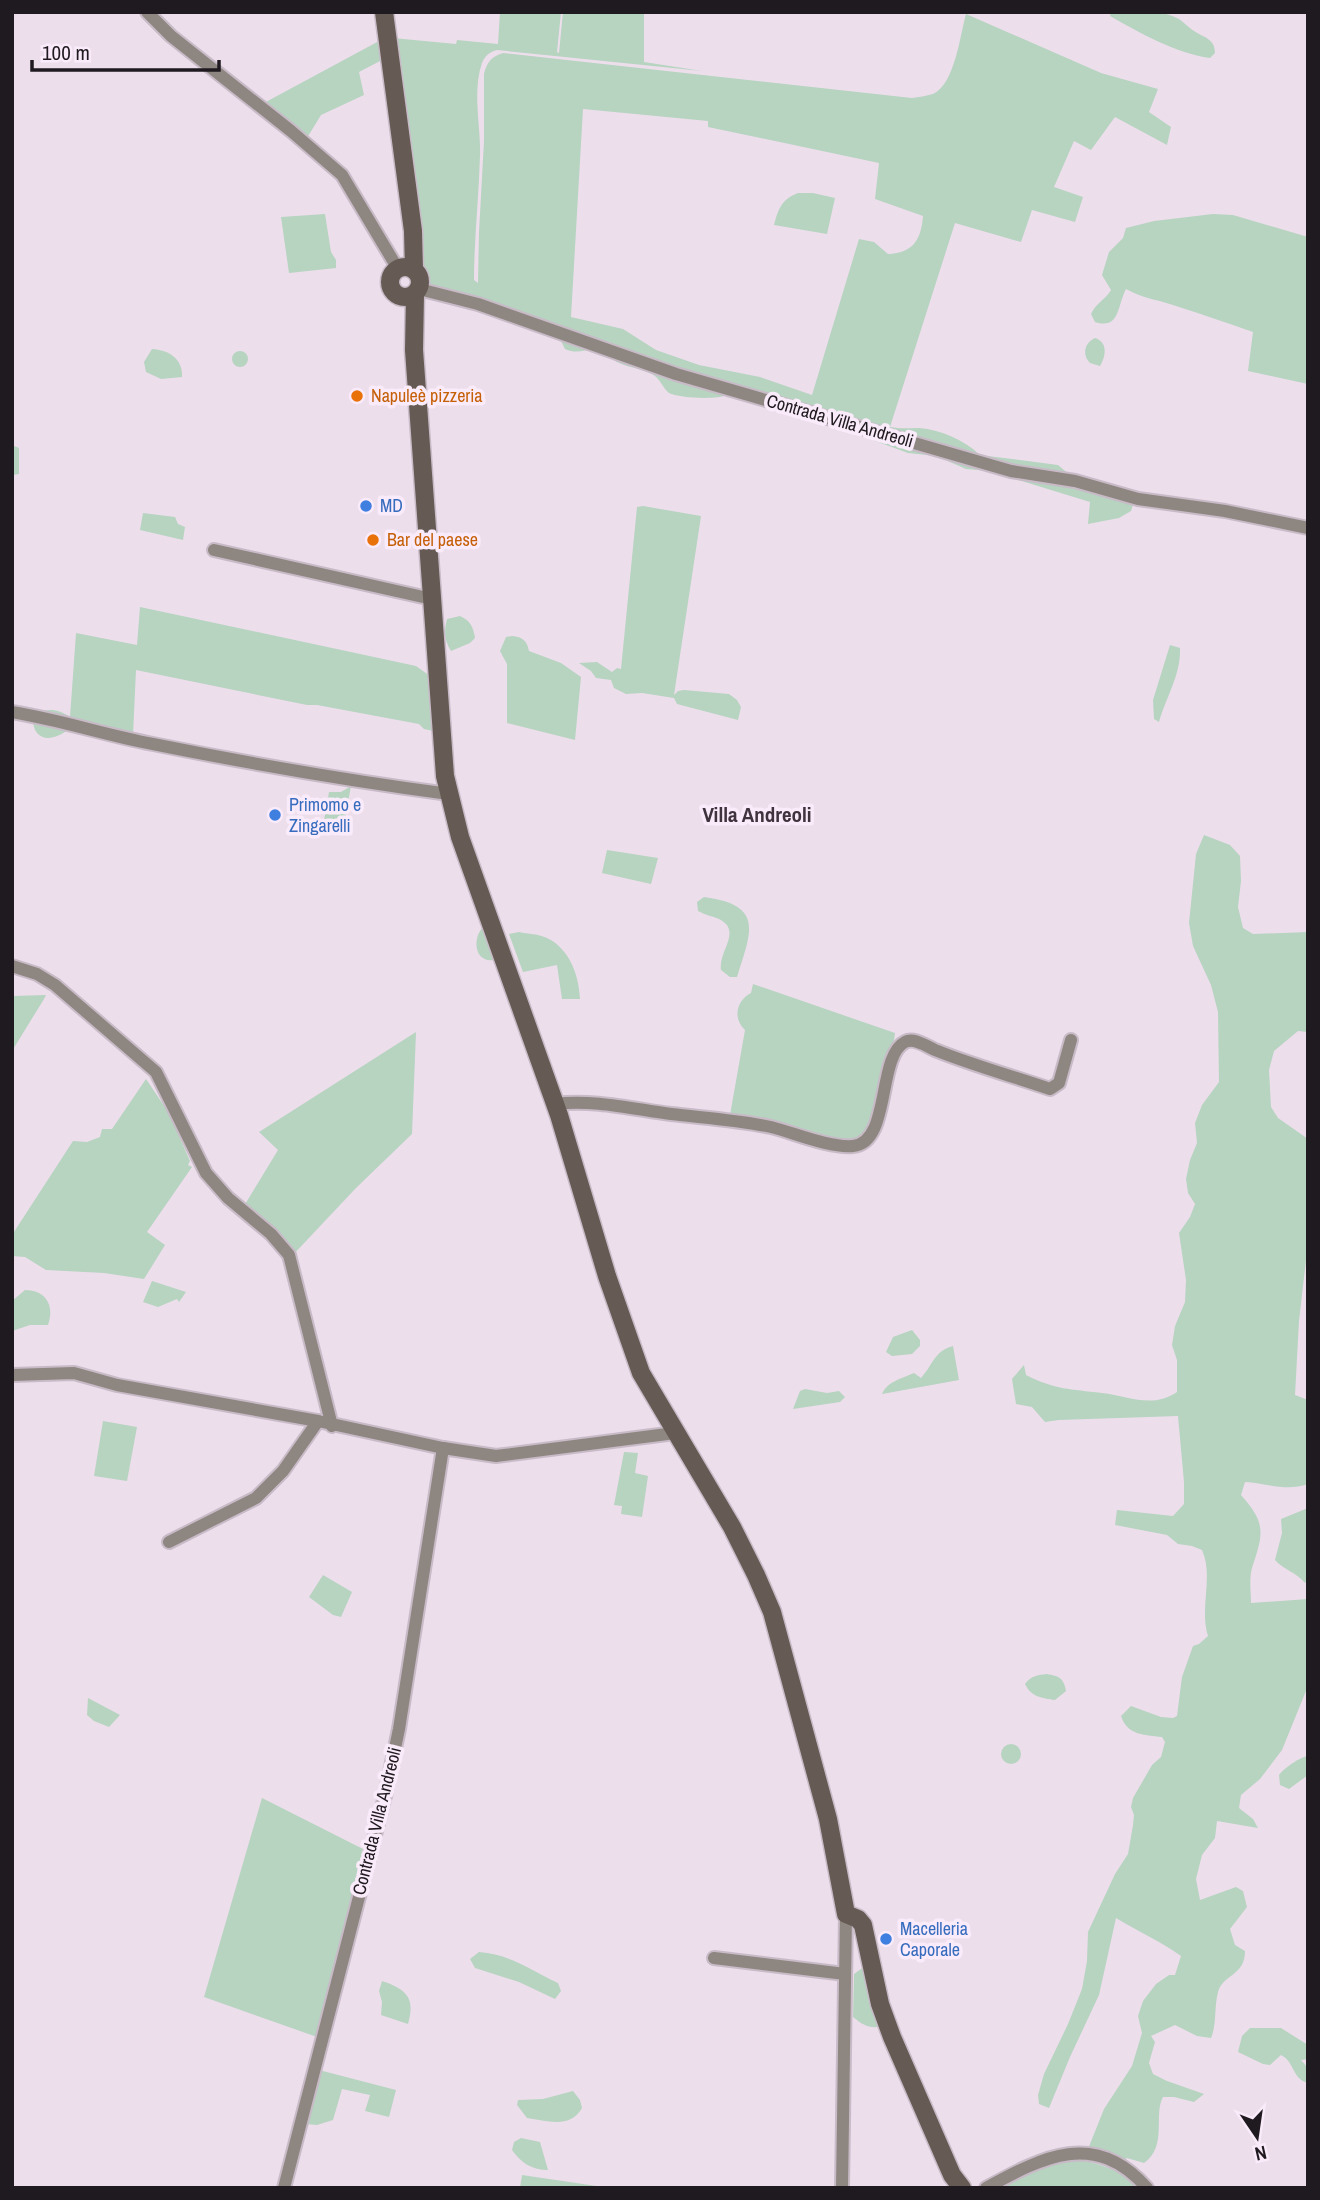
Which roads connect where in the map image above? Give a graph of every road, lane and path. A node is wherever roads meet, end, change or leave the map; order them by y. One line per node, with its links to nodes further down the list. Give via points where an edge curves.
1 (147, 12): 3 (street, via 170,36 342,175)
2 (384, 12): 3 (main road, via 413,232)
3 (406, 269): 4 (main road, via 421,281); 4 (main road, via 393,274 390,284 394,293)
4 (411, 293): 5 (street, Contrada Villa Andreoli, via 478,304 676,374 1011,471 1075,481 1138,499); 7 (main road)
5 (1308, 528)
6 (214, 550): 7 (street)
7 (432, 599): 9 (main road)
8 (12, 712): 9 (street, via 312,775)
9 (449, 794): 12 (main road, via 460,837)
10 (12, 966): 15 (street, via 55,985 156,1072 206,1173 289,1255)
11 (1071, 1040): 12 (street, via 1059,1083 1051,1089 914,1041 904,1042 894,1053 870,1136 857,1147 741,1121 575,1102)
12 (555, 1104): 16 (main road, via 641,1373)
13 (12, 1375): 14 (street, via 74,1373)
14 (318, 1421): 15 (street); 18 (street, via 283,1471 256,1498)
15 (332, 1426): 17 (street)
16 (675, 1433): 17 (street, via 496,1456); 19 (main road, via 732,1527 772,1612 828,1819)
17 (443, 1448): 22 (street, Contrada Villa Andreoli, via 386,1792)
18 (169, 1542)
19 (846, 1913): 21 (street); 24 (main road, via 863,1925 892,2037 952,2175)
20 (715, 1958): 21 (street)
21 (845, 1974): 23 (street)
22 (285, 2188)
23 (842, 2188)
24 (962, 2188)
25 (986, 2188): 26 (street, via 1046,2157 1073,2152 1101,2157 1128,2170)
26 (1147, 2188)

